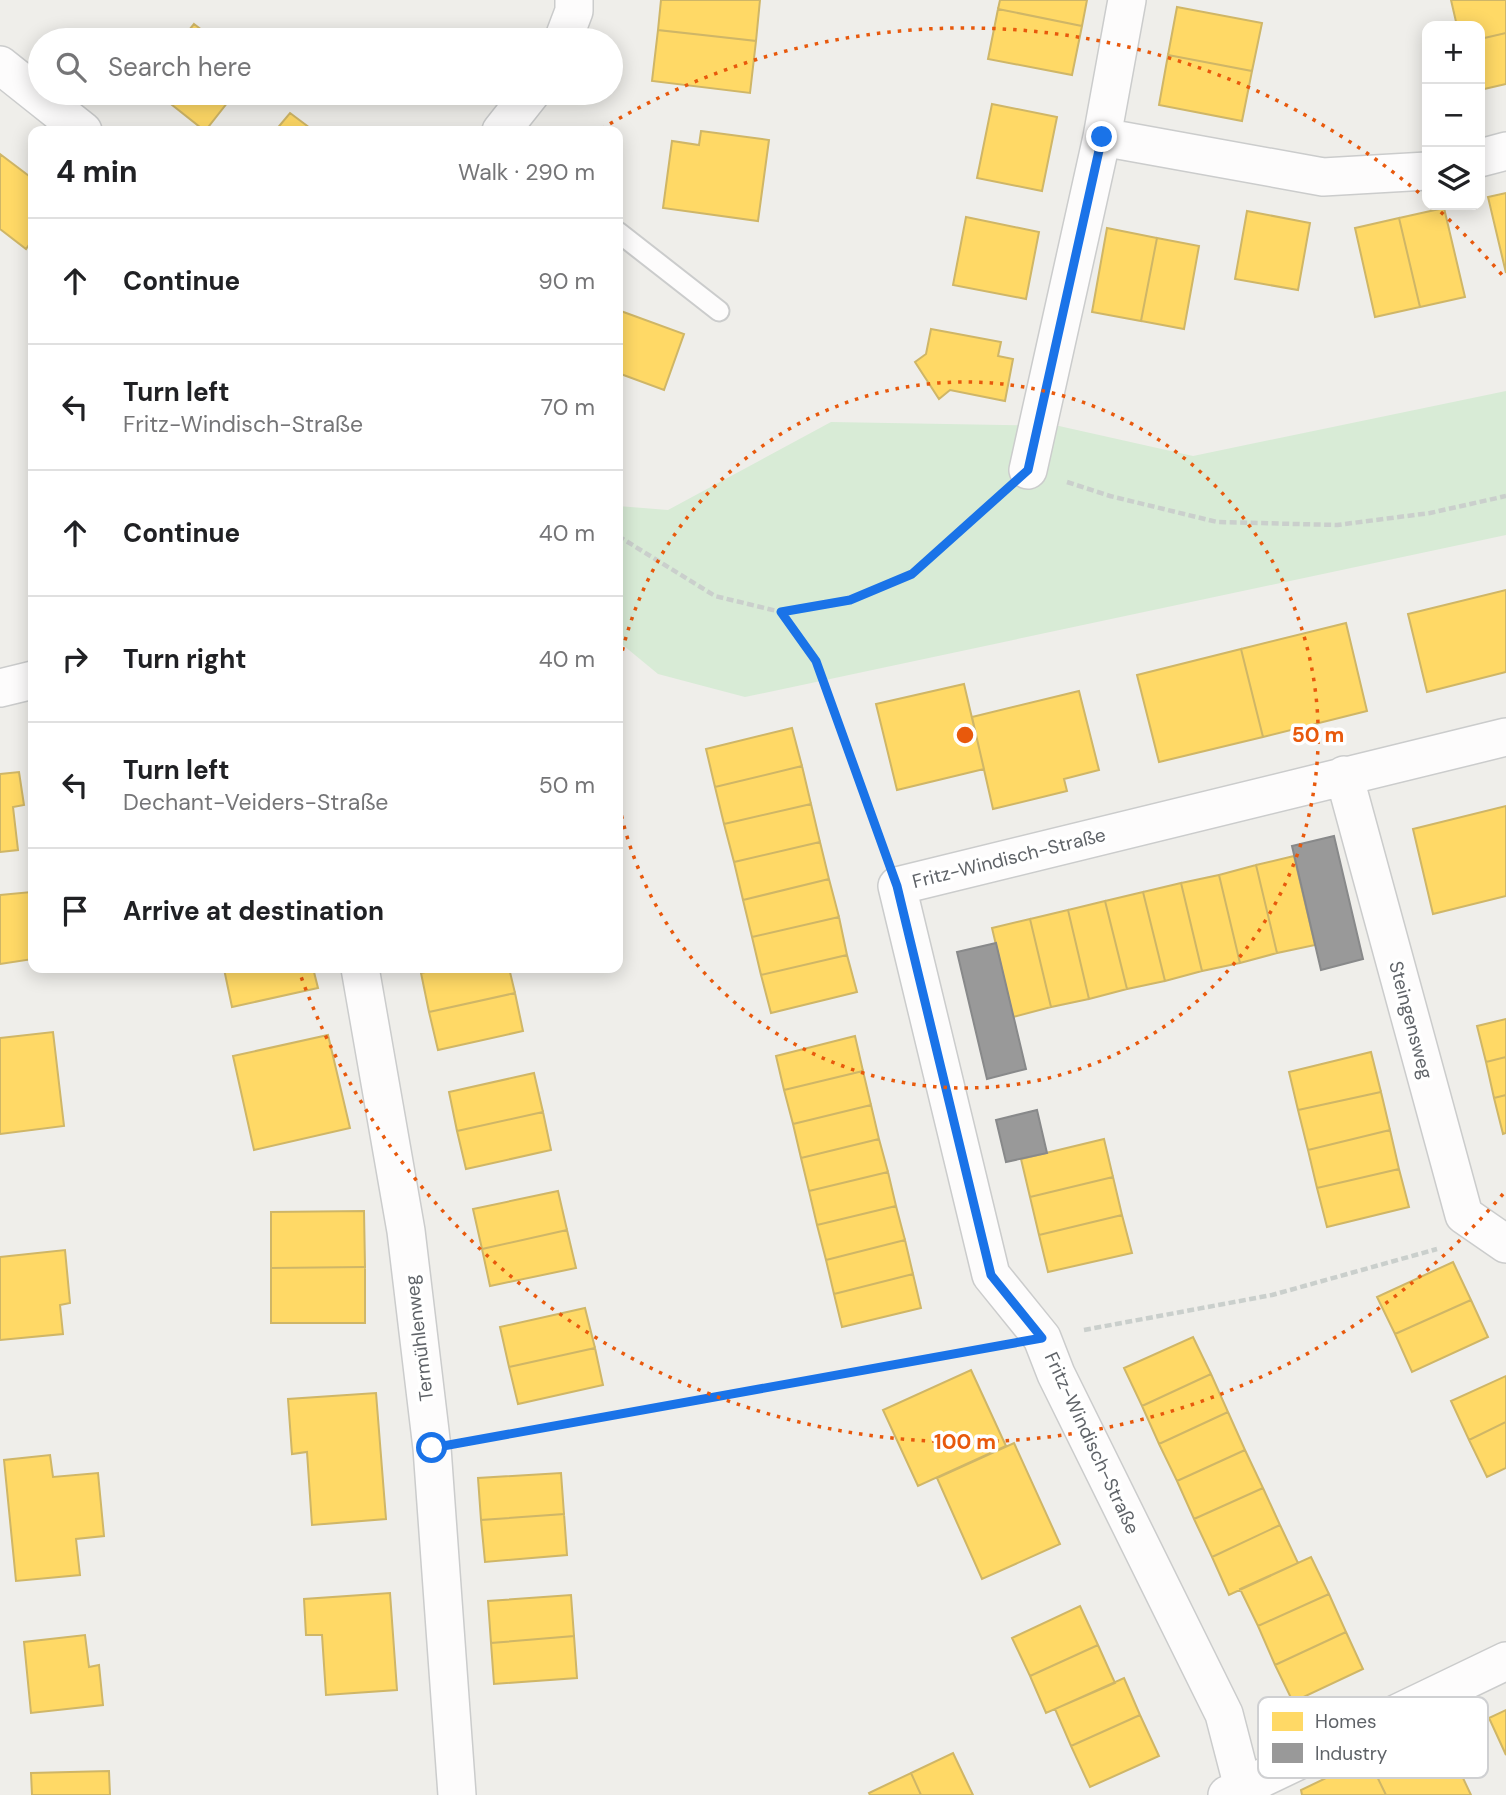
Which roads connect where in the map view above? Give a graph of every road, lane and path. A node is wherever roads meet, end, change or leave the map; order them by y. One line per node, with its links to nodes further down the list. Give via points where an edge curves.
1 (574, 0): 3 (street)
2 (1127, 0): 10 (street)
3 (568, 28)
4 (0, 65): 5 (street)
5 (28, 87)
6 (50, 105): 8 (street)
7 (522, 105): 9 (street)
8 (77, 126)
9 (505, 126)
10 (1102, 137): 13 (street, via 1323,177); 16 (street)
11 (1506, 151): 12 (street)
12 (1485, 157)
13 (1422, 171)
14 (623, 236): 15 (lane)
15 (719, 311)
16 (1028, 470): 17 (path, via 1217,522 1337,525 1430,513); 19 (path, via 912,574 850,600)
17 (1506, 496)
18 (623, 539): 19 (path, via 715,596)
19 (781, 612): 24 (path, via 816,661)
20 (28, 681): 21 (street)
21 (0, 688)
22 (1506, 737): 23 (street, Fritz-Windisch-Straße)
23 (1344, 775): 24 (street, Fritz-Windisch-Straße); 26 (street, Steingensweg, via 1464,1215)
24 (897, 886): 27 (street, Fritz-Windisch-Straße, via 991,1275)
25 (361, 973): 28 (street, Termühlenweg, via 406,1231)
26 (1498, 1239): 27 (path, via 1272,1295)
27 (1042, 1338): 28 (path); 32 (street, Fritz-Windisch-Straße, via 1224,1714)
28 (432, 1448): 33 (street, Termühlenweg)
29 (1506, 1661): 30 (street)
30 (1432, 1697)
31 (1267, 1778): 32 (street)
32 (1238, 1792)
33 (457, 1795)

